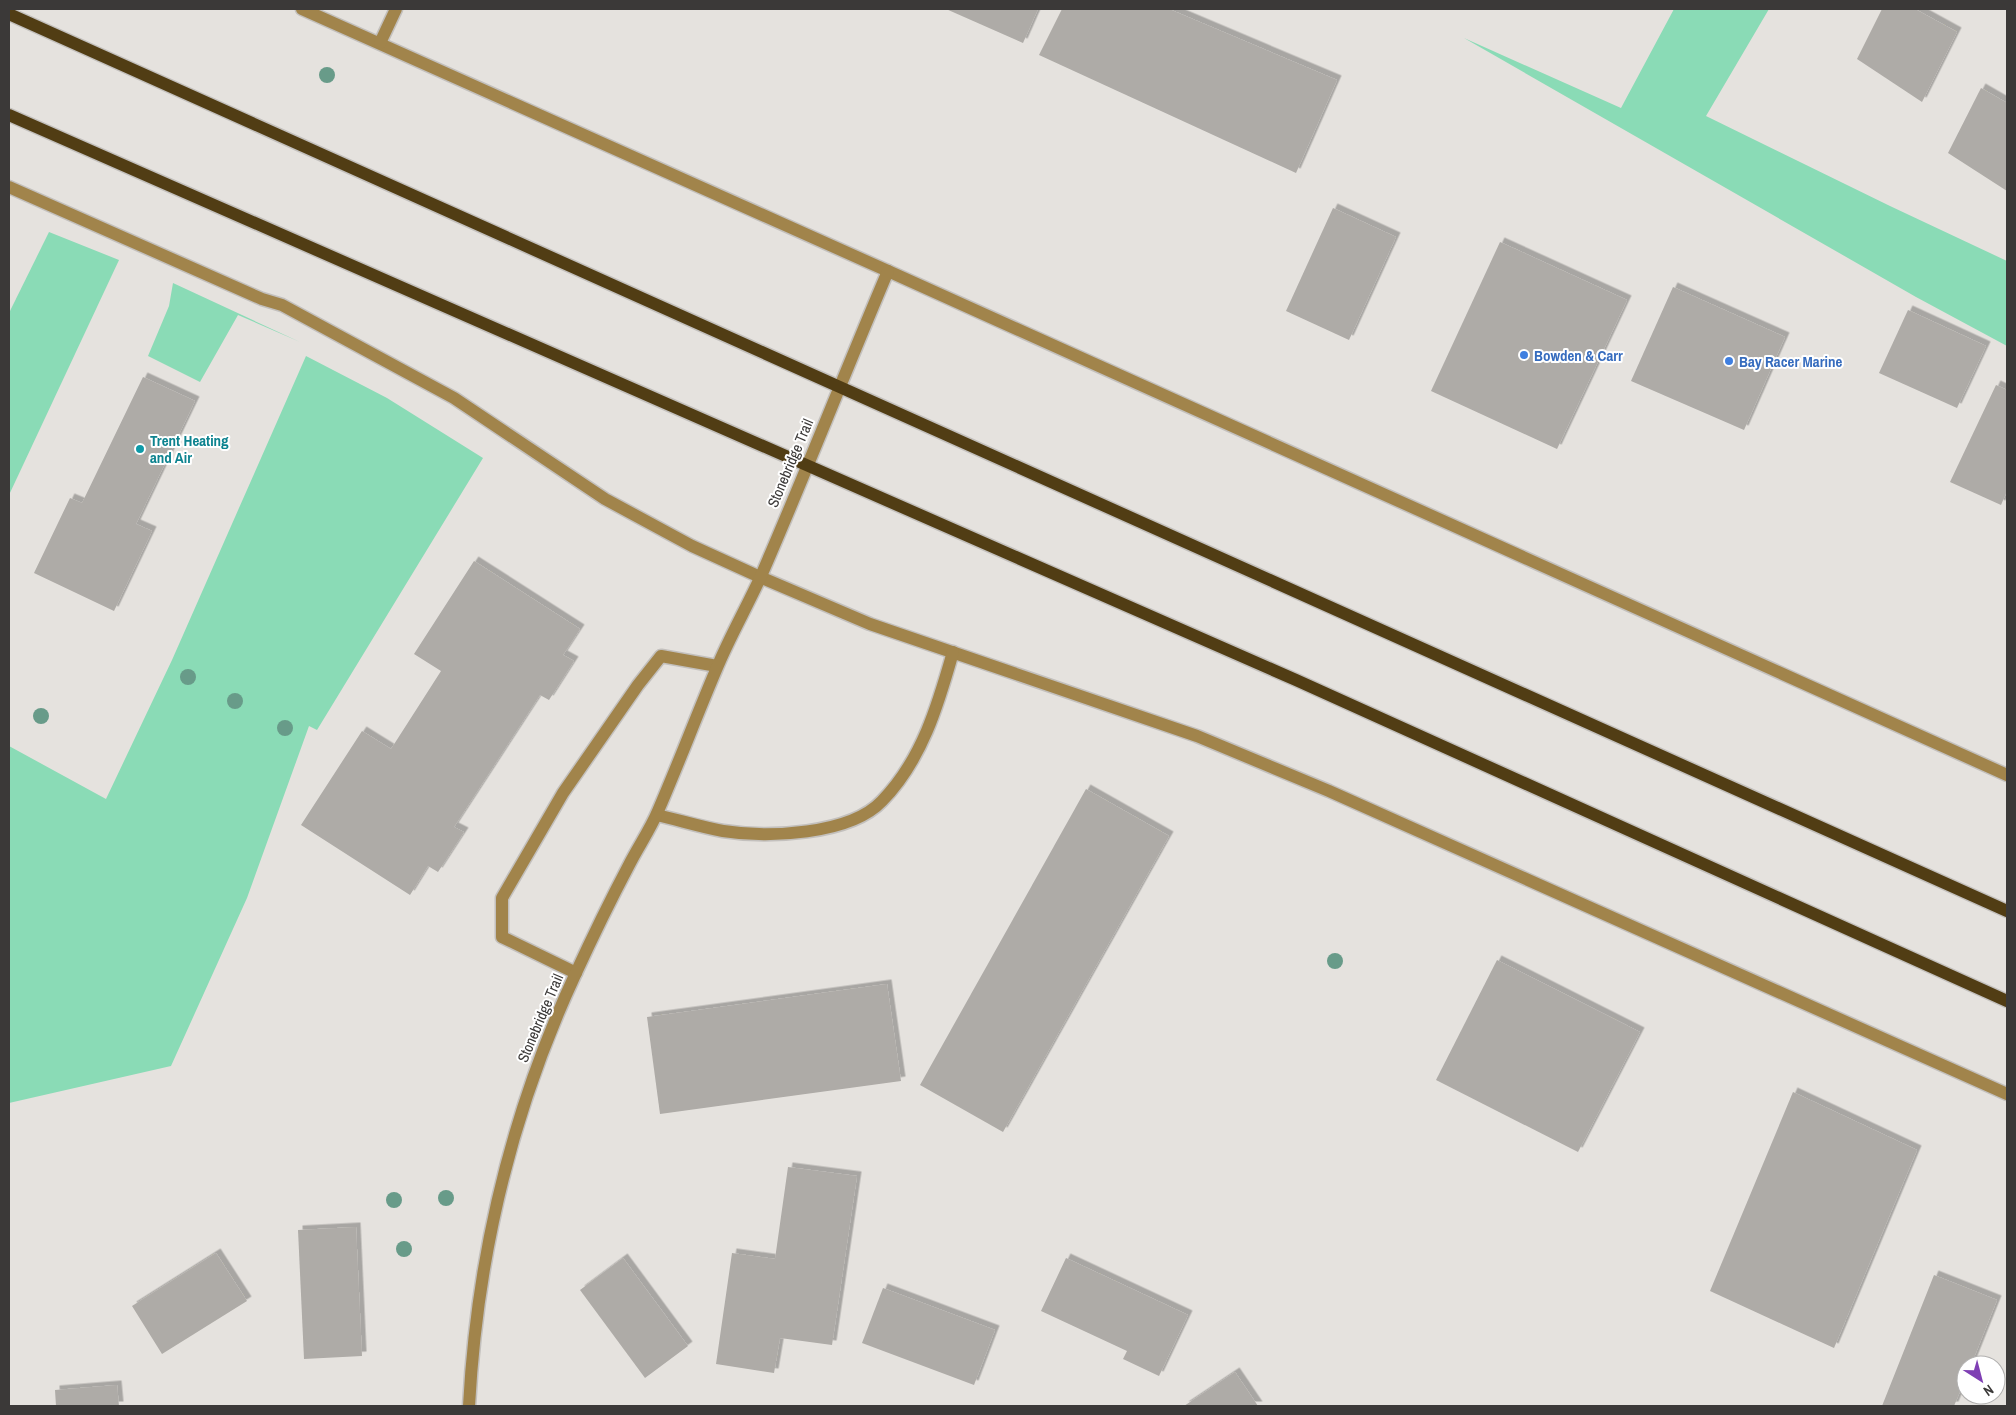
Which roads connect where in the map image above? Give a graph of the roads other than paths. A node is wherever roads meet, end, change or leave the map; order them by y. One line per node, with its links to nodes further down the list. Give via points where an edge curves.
1 (302, 9): 4 (street)
2 (396, 9): 4 (street)
3 (9, 14): 8 (main road)
4 (380, 43): 7 (street)
5 (9, 115): 9 (main road)
6 (9, 187): 10 (street, via 282,305 454,398 605,499 692,546)
7 (888, 271): 8 (street, Stonebridge Trail); 13 (street)
8 (839, 387): 9 (street, Stonebridge Trail); 15 (main road)
9 (807, 464): 10 (street, Stonebridge Trail); 17 (main road, via 1296,680)
10 (760, 577): 11 (street, via 870,624); 12 (street, Stonebridge Trail)
11 (953, 652): 14 (street, via 935,712 912,762 882,801 866,815 847,823 808,831 766,833 724,831); 18 (street, via 1206,739)
12 (717, 666): 14 (street, Stonebridge Trail); 16 (street, via 661,656 563,793 502,898 502,937)
13 (2007, 776)
14 (656, 815): 16 (street, Stonebridge Trail)
15 (2007, 911)
16 (576, 973): 19 (street, Stonebridge Trail, via 529,1087 504,1167 479,1294)
17 (2007, 1001)
18 (2007, 1094)
19 (469, 1406)

